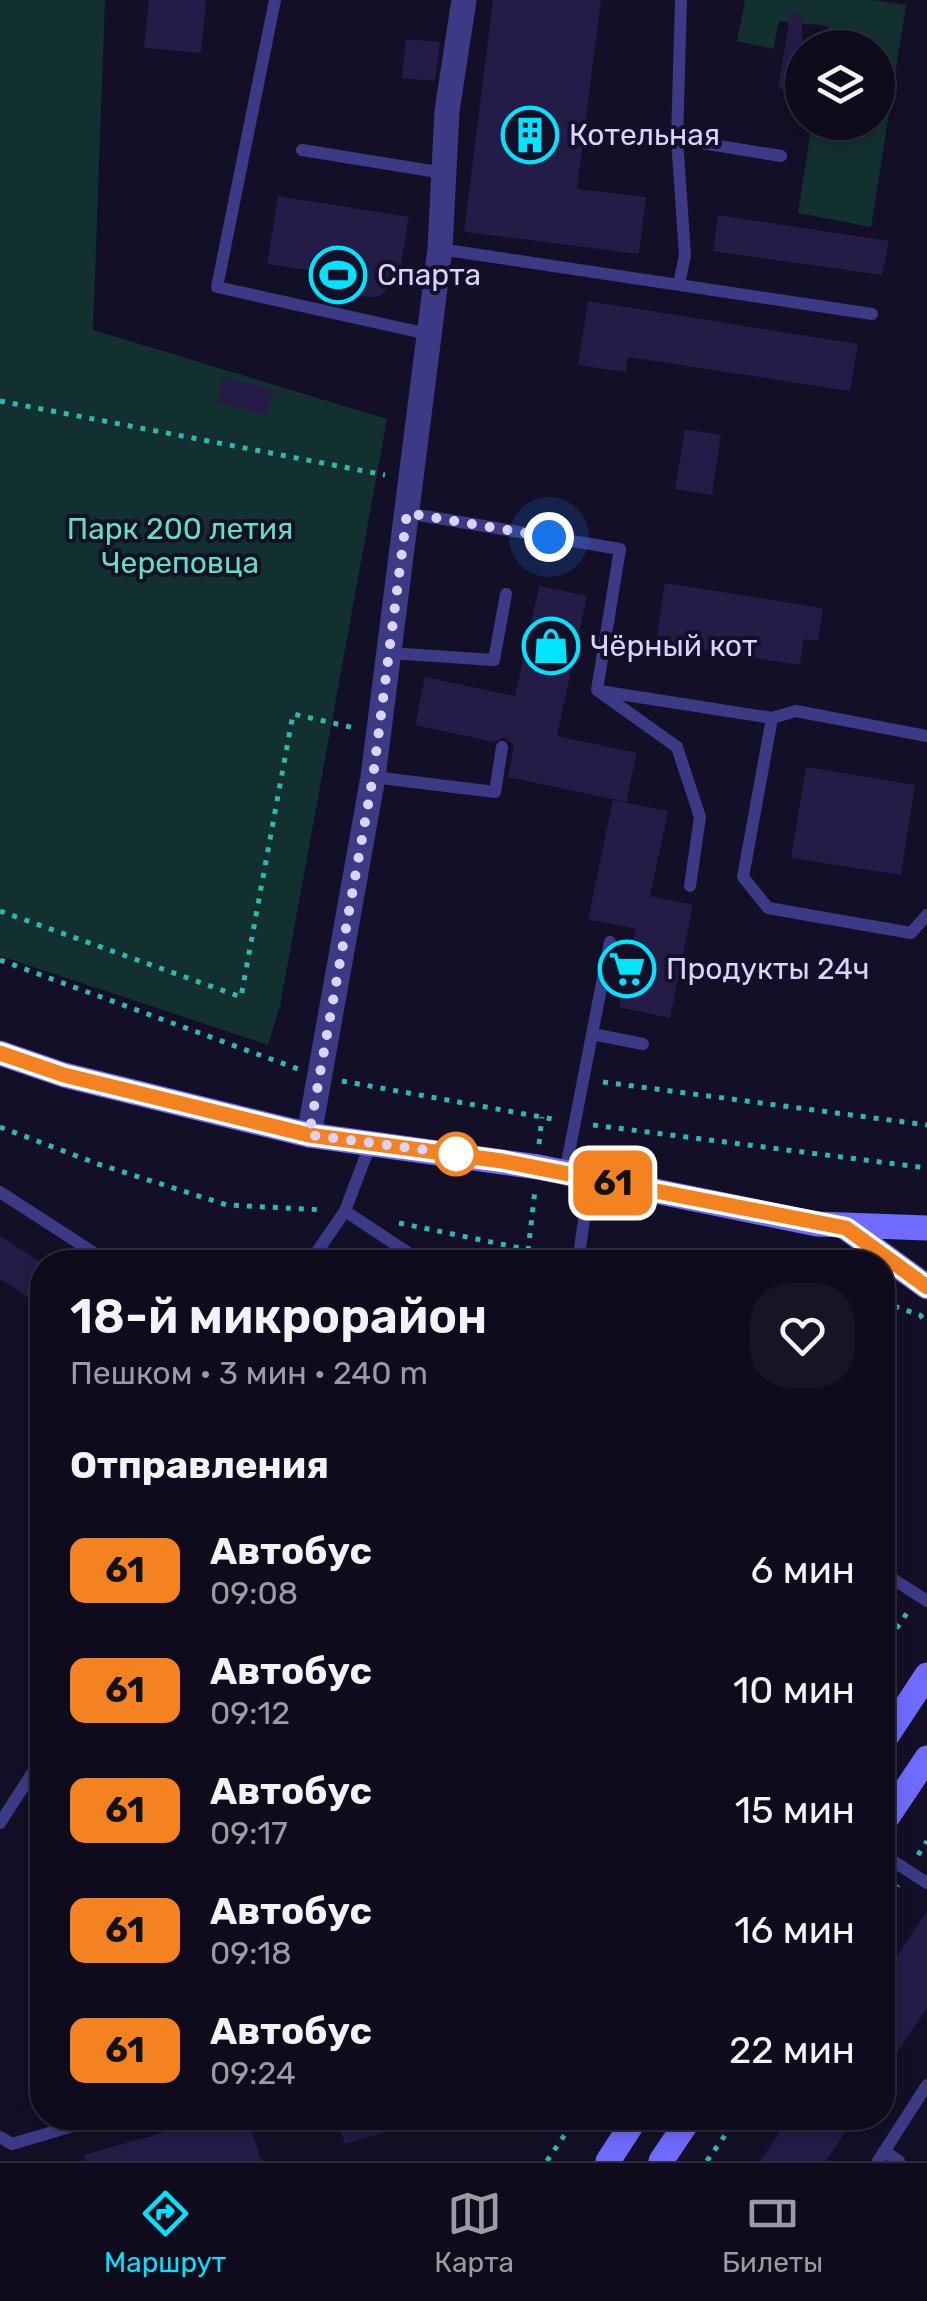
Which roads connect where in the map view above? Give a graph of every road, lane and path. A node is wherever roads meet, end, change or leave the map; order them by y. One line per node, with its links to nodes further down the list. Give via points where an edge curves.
1 (274, 0): 11 (lane, via 217,286)
2 (464, 0): 7 (street)
3 (681, 0): 4 (lane)
4 (677, 140): 6 (lane); 9 (lane, via 684,255)
5 (302, 150): 7 (lane)
6 (781, 156)
7 (444, 173): 8 (street)
8 (440, 249): 9 (lane); 11 (street)
9 (679, 284): 10 (lane)
10 (872, 314)
11 (428, 334): 13 (street)
12 (0, 401): 13 (path)
13 (412, 481): 14 (street)
14 (407, 513): 16 (street); 17 (lane, via 620,550)
15 (506, 594): 16 (lane, via 494,660)
16 (388, 653): 19 (street)
17 (598, 690): 18 (lane); 23 (lane, via 677,747 700,817)
18 (772, 718): 20 (lane, via 796,711); 25 (lane, via 743,877 768,908 911,933)
19 (378, 732): 22 (street); 24 (path, via 293,714 241,997)
20 (927, 736)
21 (502, 747): 22 (lane, via 494,792)
22 (373, 777): 31 (street)
23 (690, 886)
24 (0, 911)
25 (927, 914)
26 (610, 942): 28 (lane)
27 (0, 960): 31 (path)
28 (592, 1034): 29 (lane); 32 (lane)
29 (643, 1044)
30 (0, 1053): 36 (main road)
31 (316, 1076): 33 (path); 36 (street)
32 (584, 1079): 33 (lane); 34 (path)
33 (574, 1122): 38 (path); 39 (lane)
34 (927, 1125)
35 (0, 1127): 41 (path, via 227,1204)
36 (309, 1135): 37 (main road)
37 (370, 1145): 39 (main road); 41 (lane)
38 (927, 1168)
39 (577, 1176): 42 (main road); 48 (lane)
40 (0, 1192): 44 (lane)
41 (345, 1211): 45 (lane); 46 (lane); 47 (path)
42 (846, 1228): 43 (main road); 49 (main road)
43 (927, 1228)
44 (89, 1250)
45 (318, 1250)
46 (404, 1250)
47 (528, 1250)
48 (579, 1250)
49 (876, 1250)
50 (895, 1264): 51 (main road)
51 (927, 1287)
52 (895, 1306): 53 (path)
53 (927, 1324)
54 (895, 1580): 55 (lane)
55 (923, 1598): 56 (path)
56 (895, 1634)
57 (927, 1675): 58 (main road)
58 (895, 1723)
59 (927, 1758): 61 (main road)
60 (30, 1777): 62 (lane)
61 (895, 1806)
62 (0, 1824)
63 (895, 1863): 64 (lane)
64 (927, 1884)
65 (927, 2084): 72 (lane)
66 (59, 2130): 71 (lane, via 12,2144)
67 (568, 2130): 73 (path)
68 (628, 2130): 74 (main road)
69 (682, 2130): 75 (main road)
70 (729, 2130): 76 (path)
71 (0, 2136)
72 (881, 2156): 77 (lane)
73 (547, 2161)
74 (608, 2161)
75 (661, 2161)
76 (707, 2161)
77 (900, 2161)

